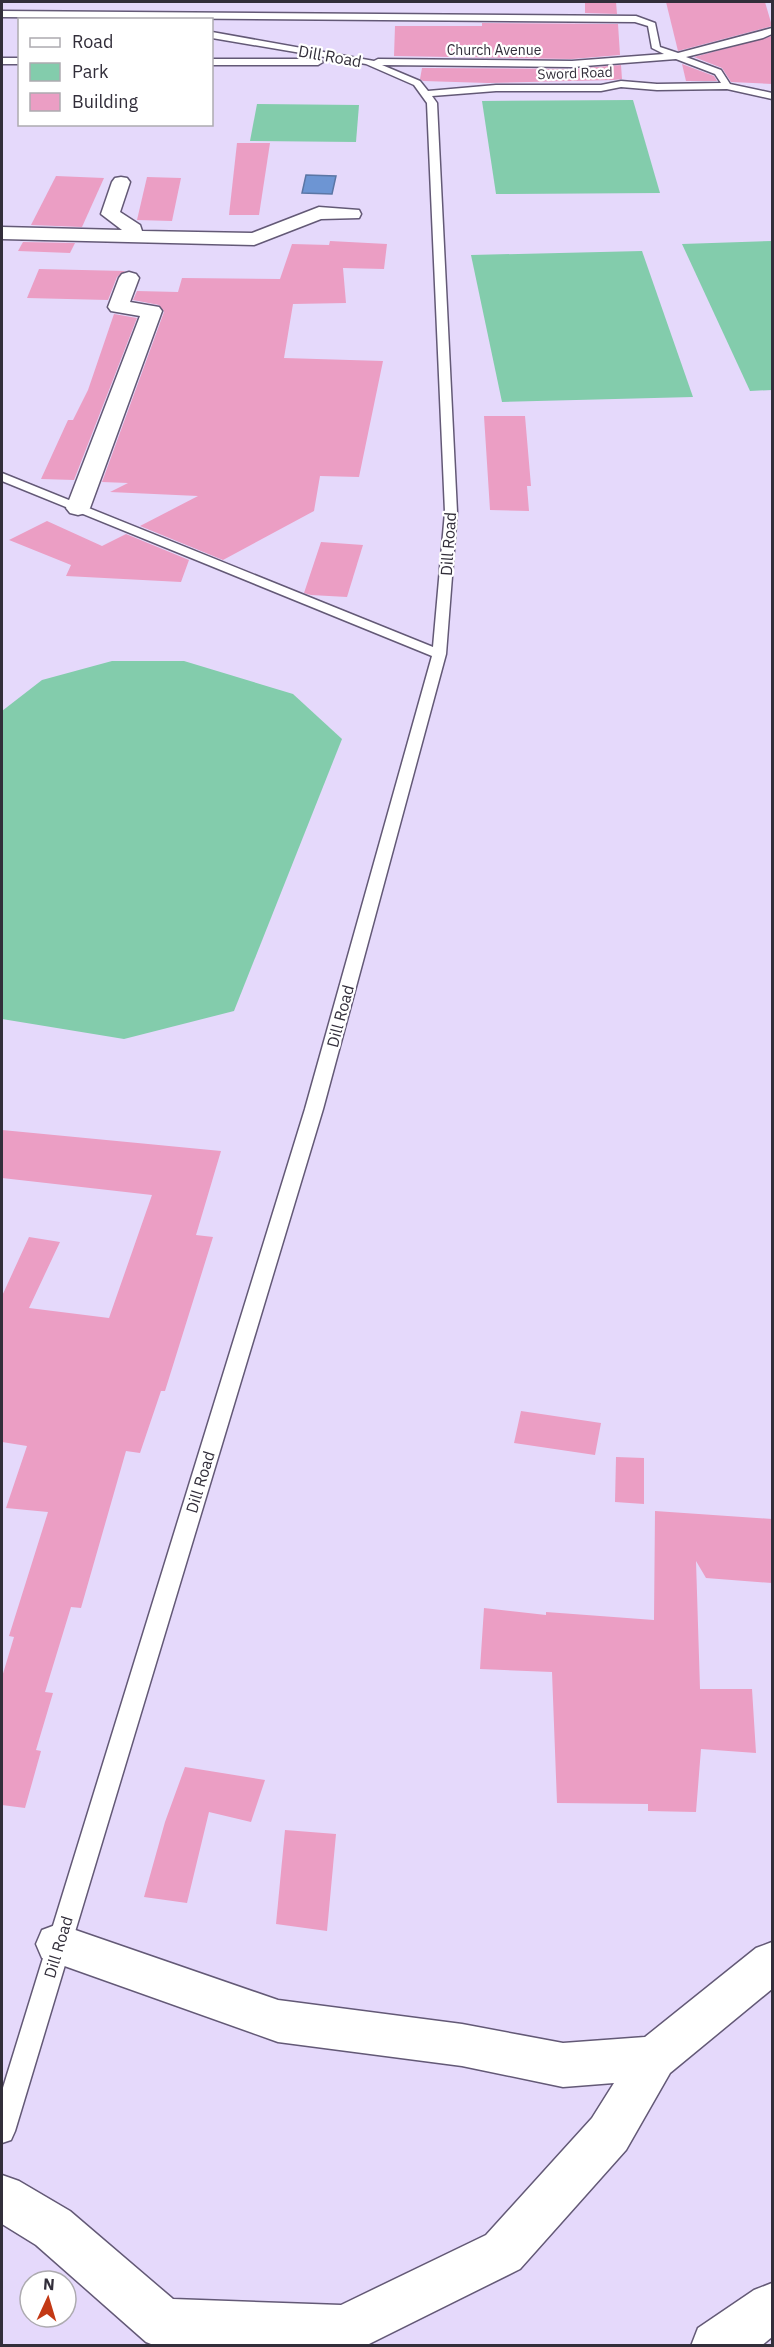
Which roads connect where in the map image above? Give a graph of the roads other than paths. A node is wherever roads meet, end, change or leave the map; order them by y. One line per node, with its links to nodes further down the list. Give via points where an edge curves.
1 (2, 14): 2 (lane)
2 (74, 16): 3 (lane); 6 (lane, via 636,19 652,25 656,48)
3 (87, 18)
4 (772, 31): 6 (lane, Church Avenue)
5 (213, 35): 10 (lane, Dill Road)
6 (678, 56): 10 (lane, Church Avenue, via 572,64); 11 (lane, via 718,72)
7 (2, 61): 8 (lane)
8 (18, 61)
9 (213, 62): 10 (lane, Church Avenue)
10 (368, 62): 12 (lane, Dill Road, via 417,83)
11 (727, 86): 12 (lane, Sword Road, via 621,84); 13 (lane, Sword Road)
12 (425, 94): 21 (lane, Dill Road, via 432,103 451,512)
13 (772, 96)
14 (121, 182): 17 (street, via 110,213 134,229)
15 (352, 214): 17 (street, via 319,213 254,239 219,246)
16 (2, 233): 17 (street)
17 (129, 236)
18 (129, 278): 20 (street, via 118,307 152,311)
19 (2, 477): 20 (lane)
20 (78, 508): 21 (lane)
21 (440, 654): 22 (lane, Dill Road, via 314,1109)
22 (58, 1944): 24 (street, via 278,2020 462,2045 564,2065); 25 (lane, Dill Road)
23 (772, 1962): 24 (street)
24 (654, 2058): 26 (street, via 609,2134 503,2252 343,2330 164,2324 53,2228)
25 (2, 2131)
26 (2, 2198)
27 (772, 2308): 28 (street)
28 (716, 2346)

